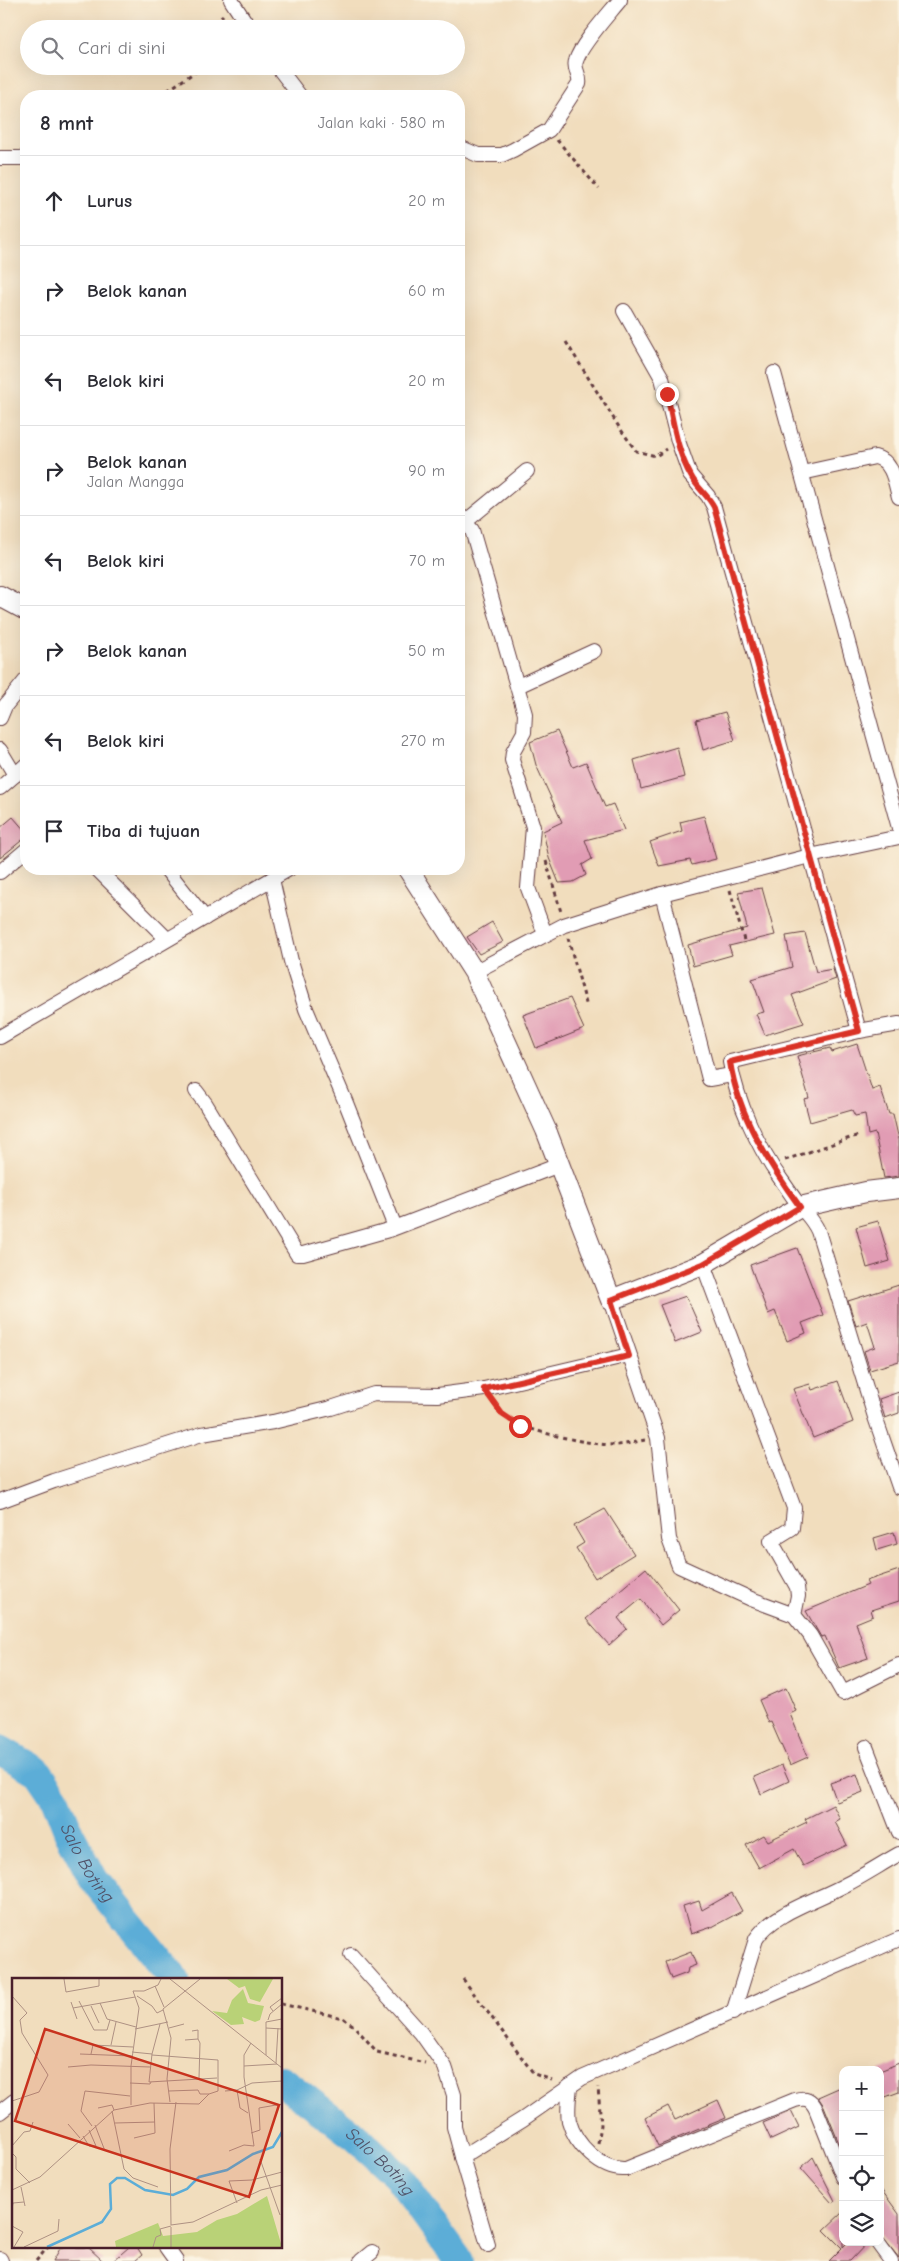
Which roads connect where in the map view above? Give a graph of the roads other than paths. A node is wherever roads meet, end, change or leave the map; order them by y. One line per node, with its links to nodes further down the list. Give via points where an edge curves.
1 (231, 0): 3 (street)
2 (620, 0): 6 (street, via 579,55 575,66 579,84 549,130 502,155 478,155)
3 (244, 20)
4 (284, 75): 5 (street)
5 (295, 90)
6 (465, 150)
7 (0, 158): 8 (street)
8 (20, 158)
9 (624, 311): 29 (street, via 662,378 690,475 714,507)
10 (774, 373): 12 (street)
11 (527, 471): 14 (street)
12 (802, 473): 13 (street, via 875,457 888,463); 26 (street)
13 (899, 497)
14 (465, 520)
15 (465, 524): 19 (street, via 472,530)
16 (0, 596): 17 (street)
17 (20, 607)
18 (594, 652): 19 (street)
19 (518, 686): 38 (street, via 525,726 512,760 533,827 528,888)
20 (20, 687): 21 (street)
21 (0, 718)
22 (0, 750): 24 (street)
23 (20, 770): 24 (street)
24 (15, 775): 25 (street)
25 (0, 788)
26 (899, 828)
27 (899, 837): 29 (street)
28 (20, 855): 30 (street)
29 (810, 856): 36 (street); 42 (street)
30 (0, 872)
31 (103, 875): 39 (street)
32 (171, 875): 37 (street)
33 (279, 875): 35 (street)
34 (412, 875): 40 (street)
35 (272, 879): 37 (street); 49 (street, via 306,1010)
36 (662, 894): 38 (street); 44 (street, via 709,1079)
37 (205, 918): 39 (street)
38 (545, 934): 40 (street)
39 (167, 939): 43 (street)
40 (474, 972): 46 (street)
41 (899, 1024): 42 (street)
42 (859, 1031): 44 (street, via 730,1062)
43 (0, 1037)
44 (732, 1075): 48 (street, via 770,1165)
45 (196, 1091): 49 (street, via 296,1253 303,1254)
46 (559, 1165): 49 (street); 51 (street)
47 (899, 1188): 48 (street)
48 (800, 1207): 50 (street); 53 (street, via 814,1221 822,1240 875,1418)
49 (395, 1227)
50 (703, 1264): 51 (street); 55 (street, via 794,1508 792,1528 771,1541 797,1587)
51 (611, 1300): 52 (street)
52 (629, 1356): 54 (street, via 484,1389 438,1395 374,1394 273,1422 202,1434); 55 (street, via 658,1438 670,1539 678,1566)
53 (899, 1486)
54 (0, 1501)
55 (794, 1615): 56 (street, via 825,1659 843,1693)
56 (899, 1665)
57 (866, 1747): 58 (street)
58 (899, 1832)
59 (899, 1854): 62 (street, via 845,1886 792,1911 761,1932)
60 (899, 1939): 62 (street)
61 (351, 1955): 66 (street, via 421,2033 445,2067 454,2094 454,2127)
62 (733, 2013): 63 (street, via 597,2071)
63 (570, 2086): 66 (street, via 524,2120); 67 (street, via 568,2116 572,2128 582,2146 613,2167 626,2169 795,2100 806,2099 814,2103)
64 (12, 2103): 65 (street)
65 (0, 2112)
66 (462, 2157): 68 (street)
67 (839, 2167)
68 (488, 2245)
69 (880, 2246): 72 (street)
70 (167, 2248): 71 (street)
71 (176, 2261)
72 (891, 2261)

